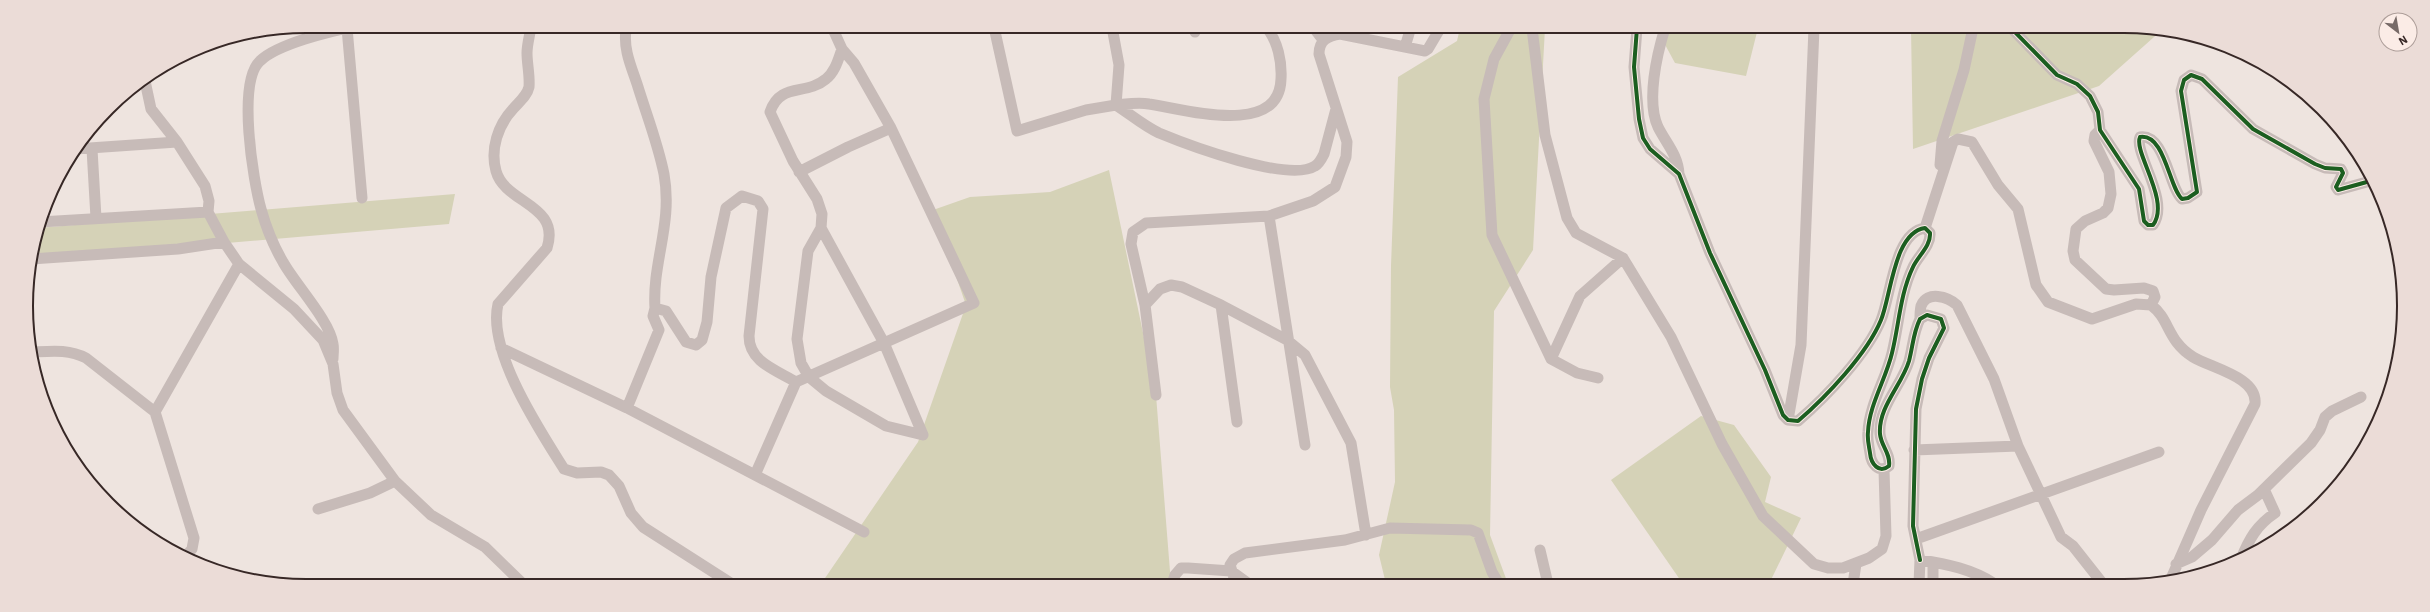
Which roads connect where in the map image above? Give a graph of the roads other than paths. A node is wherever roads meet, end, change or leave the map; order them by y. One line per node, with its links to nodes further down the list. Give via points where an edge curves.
1 (331, 33): 57 (street, via 276,50 258,62 250,81 248,113 252,173 261,210 272,241 286,267 328,328 333,344)
2 (351, 33): 36 (street)
3 (530, 33): 54 (street, via 527,54 529,88 501,125 494,146 494,160 496,172 510,192 542,215 550,228 550,239 547,248 498,304 495,315)
4 (626, 33): 50 (street, via 626,51 655,139 667,200 666,225 654,288)
5 (835, 33): 23 (street)
6 (995, 33): 25 (street, via 1017,131 1086,110)
7 (1113, 33): 25 (street, via 1118,65)
8 (1269, 33): 25 (street, via 1278,50 1282,66 1281,84 1276,99 1254,115 1174,110 1149,104)
9 (1318, 33): 21 (street)
10 (1336, 33): 21 (street)
11 (1349, 33): 22 (street)
12 (1409, 33): 22 (street)
13 (1438, 33): 22 (street, via 1428,49 1421,52)
14 (1508, 33): 56 (street, via 1494,59 1484,99 1492,235)
15 (1533, 33): 44 (street, via 1545,134 1567,218 1576,233)
16 (1637, 33): 33 (street, via 1634,67 1639,119 1644,138 1650,149)
17 (1664, 33): 33 (street, via 1653,87 1654,112 1657,126 1677,159)
18 (1814, 33): 65 (street, via 1801,345)
19 (1972, 33): 34 (street, via 1964,70 1942,141)
20 (2016, 33): 28 (street, via 2057,74 2077,84 2090,96 2098,112)
21 (1323, 40): 26 (street, via 1319,54)
22 (1405, 47)
23 (842, 49): 27 (street, via 854,63); 32 (street, via 834,70 826,79 816,86 779,96 770,112 780,138)
24 (146, 85): 29 (street, via 151,109)
25 (1116, 105): 26 (street, via 1158,133 1255,165 1294,172 1315,167 1320,161)
26 (1336, 108): 38 (street, via 1347,142 1346,157 1335,187 1313,201)
27 (891, 128): 32 (street, via 848,146); 53 (street, via 974,303)
28 (2100, 130): 35 (street, via 2139,189 2144,221 2148,226 2153,226 2158,212 2153,178 2140,145 2140,137 2150,139 2159,150 2169,169 2176,194 2182,199 2197,192 2181,91 2184,80 2191,75 2202,79 2253,129 2320,166 2341,169 2343,173 2336,187 2338,190); 49 (street, via 2094,141 2109,172 2111,194 2108,208 2096,218 2084,220 2076,230 2073,252 2075,260 2106,289 2144,288 2153,291 2155,297)
29 (177, 142): 31 (street); 37 (street, via 205,186 209,201)
30 (83, 149): 31 (street)
31 (92, 149): 39 (street)
32 (799, 172): 41 (street, via 817,199 822,214)
33 (1679, 174): 65 (street, via 1716,267 1766,370 1783,415)
34 (1939, 180): 42 (street); 49 (street, via 1953,142 1958,139 1972,142 1998,185 2018,209 2036,285 2048,302 2092,319 2136,304)
35 (2367, 182)
36 (362, 198)
37 (208, 212): 39 (street); 43 (street)
38 (1269, 216): 47 (street, via 1146,223 1139,226 1133,232 1131,244); 52 (street)
39 (96, 218): 40 (street)
40 (46, 222)
41 (821, 228): 53 (street); 58 (street, via 808,251 797,339 801,363)
42 (1925, 228): 65 (street, via 1917,230 1905,242 1881,320 1867,343 1840,379 1814,407 1798,421); 71 (street, via 1930,232 1930,238 1913,267 1903,298 1892,354 1869,422 1870,457 1879,470)
43 (224, 242): 45 (street, via 178,249); 46 (street)
44 (1623, 258): 56 (street, via 1580,296); 85 (street, via 1671,337 1722,444 1763,516 1814,564 1835,569)
45 (37, 259)
46 (238, 264): 57 (street, via 294,309 323,340); 64 (street)
47 (1144, 305): 48 (street, via 1160,289 1171,285 1182,287); 61 (street)
48 (1221, 305): 52 (street); 66 (street)
49 (2151, 305): 86 (street, via 2157,310 2179,347 2247,384 2256,398)
50 (655, 308): 60 (street, via 666,311 686,342 696,345 700,343 705,333 711,277 726,208 742,196 753,199 763,209 749,336 750,350 758,359); 63 (street, via 653,316 660,330)
51 (1920, 319): 68 (street, via 1921,305 1927,299 1943,297 1957,305 1994,379); 69 (street, via 1927,315 1933,316 1941,319 1944,328 1922,379 1916,409); 71 (street, via 1913,337 1909,361 1884,412 1880,435 1890,459 1889,466)
52 (1287, 340): 67 (street); 78 (street, via 1305,355 1352,443)
53 (884, 343): 58 (street); 58 (street, via 923,435 886,426 826,391)
54 (501, 348): 63 (street); 90 (street, via 524,400 564,469 577,473 601,472 609,475 619,486 631,513 643,527)
55 (37, 352): 64 (street, via 75,352)
56 (1551, 359): 59 (street, via 1577,373)
57 (333, 364): 73 (street, via 337,393 343,410)
58 (809, 376): 60 (street)
59 (1598, 378)
60 (796, 382): 72 (street)
61 (1156, 396)
62 (2361, 397): 74 (street, via 2325,417 2312,443)
63 (627, 408): 72 (street)
64 (155, 412): 82 (street, via 194,538)
65 (1788, 420)
66 (1237, 422)
67 (1305, 445)
68 (2018, 446): 69 (street); 75 (street)
69 (1914, 450): 79 (street, via 1913,526)
70 (2159, 452): 75 (street)
71 (1884, 470): 85 (street, via 1886,536 1882,549)
72 (755, 475): 77 (street)
73 (394, 480): 76 (street, via 370,493); 89 (street, via 432,515 485,547)
74 (2264, 489): 81 (street, via 2275,513 2254,531); 86 (street, via 2238,510 2212,540 2192,557)
75 (2041, 493): 79 (street); 100 (street, via 2061,537 2080,554)
76 (318, 509)
77 (864, 532)
78 (1366, 535): 87 (street, via 1245,553 1234,559 1230,565); 94 (street, via 1390,528 1471,530 1478,533)
79 (1916, 539): 83 (street)
80 (1540, 550): 95 (street)
81 (2244, 552)
82 (189, 553)
83 (1920, 560): 84 (street); 97 (street)
84 (1933, 562): 98 (street); 99 (street, via 1949,564)
85 (1856, 564): 96 (street)
86 (2176, 564): 88 (street)
87 (1231, 571): 91 (street, via 1181,568); 92 (street); 93 (street)
88 (2172, 575)
89 (518, 579)
90 (724, 579)
91 (1174, 579)
92 (1234, 579)
93 (1242, 579)
94 (1496, 579)
95 (1547, 579)
96 (1854, 579)
97 (1919, 579)
98 (1933, 579)
99 (1985, 579)
100 (2099, 579)

